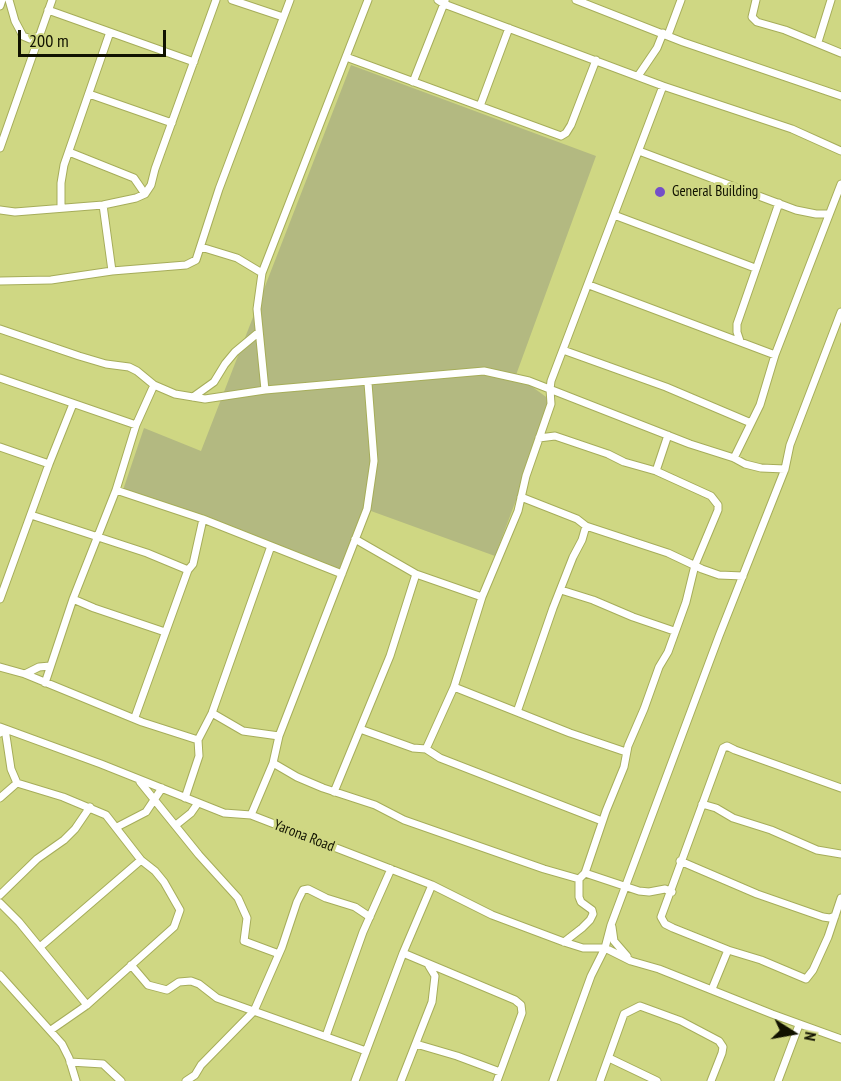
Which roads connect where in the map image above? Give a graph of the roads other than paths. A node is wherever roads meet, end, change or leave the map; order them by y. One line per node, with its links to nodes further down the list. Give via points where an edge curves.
1 (2, 0): 13 (street)
2 (9, 0): 19 (street, via 23,36)
3 (52, 0): 14 (street)
4 (216, 0): 24 (street)
5 (232, 0): 15 (street)
6 (290, 0): 15 (street)
7 (368, 0): 22 (street)
8 (576, 0): 18 (street)
9 (681, 0): 18 (street)
10 (756, 0): 20 (street, via 752,17 757,22)
11 (831, 0): 20 (street)
12 (443, 1): 16 (street); 26 (street)
13 (0, 6)
14 (48, 10): 17 (street); 19 (street)
15 (284, 17): 44 (street)
16 (509, 28): 23 (street); 30 (street)
17 (110, 32): 24 (street); 28 (street)
18 (665, 34): 25 (street); 29 (street)
19 (39, 36): 32 (street)
20 (818, 42): 21 (street)
21 (841, 53)
22 (346, 57): 26 (street); 45 (street)
23 (596, 60): 25 (street); 30 (street, via 571,125 561,136)
24 (194, 62): 31 (street)
25 (638, 76): 27 (street)
26 (413, 82): 30 (street)
27 (663, 86): 33 (street); 34 (street, via 792,129)
28 (89, 94): 31 (street); 35 (street)
29 (841, 96)
30 (480, 106)
31 (171, 123): 37 (street)
32 (0, 148)
33 (639, 151): 38 (street); 43 (street)
34 (841, 151)
35 (69, 152): 37 (street, via 134,178); 40 (street, via 61,183)
36 (841, 184): 42 (street)
37 (145, 194): 39 (street)
38 (779, 203): 42 (street, via 807,213); 47 (street)
39 (103, 205): 40 (street); 48 (street)
40 (61, 208): 41 (street)
41 (0, 210)
42 (829, 214): 59 (street)
43 (614, 215): 47 (street); 51 (street)
44 (201, 247): 46 (street); 48 (street, via 196,260 186,265)
45 (265, 263): 46 (street); 49 (street)
46 (253, 266): 49 (street)
47 (755, 268): 53 (street)
48 (112, 271): 50 (street, via 38,281)
49 (262, 273): 55 (street, via 257,309)
50 (0, 281)
51 (589, 285): 56 (street); 58 (street)
52 (841, 312): 76 (street, via 790,445)
53 (737, 324): 56 (street); 57 (street)
54 (0, 329): 62 (street, via 106,364 129,367)
55 (259, 332): 64 (street); 65 (street, via 235,352 214,382)
56 (720, 333): 57 (street)
57 (740, 340): 59 (street)
58 (563, 350): 63 (street); 68 (street)
59 (775, 355): 68 (street)
60 (0, 378): 66 (street)
61 (368, 382): 63 (street, via 484,371); 64 (street); 84 (street, via 373,478)
62 (154, 385): 65 (street); 69 (street)
63 (550, 389): 67 (street); 70 (street)
64 (265, 390): 65 (street, via 205,399)
65 (193, 397)
66 (73, 404): 69 (street); 75 (street)
67 (546, 421): 71 (street); 72 (street)
68 (751, 423): 74 (street)
69 (136, 424): 78 (street)
70 (668, 435): 74 (street); 77 (street)
71 (555, 436): 72 (street); 77 (street)
72 (539, 438): 79 (street)
73 (0, 447): 75 (street)
74 (734, 458): 76 (street, via 761,468)
75 (49, 464): 80 (street)
76 (785, 469): 90 (street)
77 (656, 471): 86 (street, via 716,500 718,510)
78 (116, 490): 81 (street); 83 (street)
79 (522, 497): 82 (street); 92 (street)
80 (31, 515): 83 (street); 93 (street)
81 (203, 519): 85 (street); 87 (street, via 193,564)
82 (586, 526): 86 (street); 91 (street)
83 (98, 537): 87 (street); 94 (street)
84 (356, 539): 88 (street); 89 (street)
85 (271, 546): 88 (street); 103 (street)
86 (695, 565): 90 (street, via 719,574); 95 (street)
87 (188, 570): 96 (street)
88 (342, 574): 107 (street)
89 (416, 574): 92 (street); 105 (street, via 390,656)
90 (743, 576): 133 (street)
91 (561, 590): 95 (street); 102 (street)
92 (482, 597): 101 (street)
93 (0, 599)
94 (73, 599): 96 (street); 97 (street)
95 (674, 631): 110 (street)
96 (165, 632): 104 (street)
97 (50, 666): 99 (street); 100 (street)
98 (0, 667): 99 (street)
99 (24, 674): 100 (street)
100 (45, 683): 104 (street)
101 (454, 687): 102 (street); 109 (street)
102 (517, 712): 110 (street)
103 (212, 713): 107 (street, via 243,731); 108 (street)
104 (135, 717): 108 (street)
105 (360, 729): 109 (street); 116 (street)
106 (2, 730): 112 (street, Yarona Road); 113 (street)
107 (279, 736): 111 (street)
108 (198, 740): 118 (street, via 199,756)
109 (426, 749): 124 (street, via 440,758)
110 (626, 752): 124 (street)
111 (273, 763): 116 (street); 123 (street)
112 (138, 780): 114 (street, Yarona Road); 119 (street)
113 (17, 783): 117 (street); 122 (street)
114 (162, 788): 118 (street, Yarona Road); 119 (street)
115 (841, 788): 121 (street, via 727,746)
116 (334, 792): 131 (street, via 544,869)
117 (0, 798)
118 (185, 798): 120 (street, Yarona Road)
119 (155, 799): 125 (street); 126 (street, via 146,812)
120 (198, 802): 123 (street, Yarona Road, via 224,813); 125 (street)
121 (702, 804): 127 (street, via 817,850); 129 (street)
122 (90, 807): 126 (street, via 106,815); 135 (street, via 64,840 37,859)
123 (251, 815): 130 (street, Yarona Road)
124 (602, 821): 131 (street)
125 (176, 825): 146 (street, via 238,898 247,918 244,941)
126 (117, 827): 128 (street)
127 (841, 854)
128 (141, 860): 142 (street); 148 (street, via 164,882 180,910 174,927)
129 (680, 861): 134 (street); 138 (street, via 757,894 830,918)
130 (391, 869): 132 (street, Yarona Road); 139 (street)
131 (582, 876): 133 (street); 141 (street, via 579,897 593,914)
132 (432, 885): 141 (street, Yarona Road, via 492,915); 145 (street)
133 (626, 886): 134 (street, via 639,891); 140 (street)
134 (672, 892): 144 (street, via 661,917 665,924)
135 (0, 895)
136 (841, 898): 138 (street)
137 (0, 903): 142 (street)
138 (835, 916): 144 (street, via 806,979)
139 (370, 917): 146 (street, via 303,890); 156 (street)
140 (611, 924): 143 (street); 147 (street, via 615,941)
141 (564, 942): 143 (street, Yarona Road, via 583,948)
142 (40, 947): 152 (street)
143 (605, 948): 147 (street); 170 (street)
144 (728, 950): 151 (street)
145 (403, 953): 149 (street); 159 (street)
146 (279, 954): 153 (street)
147 (631, 961): 151 (street)
148 (131, 965): 152 (street); 153 (street, via 148,985 167,990 179,982 191,981 217,998)
149 (429, 966): 158 (street, via 435,985); 162 (street, via 521,1005 522,1013)
150 (0, 975): 155 (street)
151 (712, 989): 154 (street)
152 (87, 1005): 155 (street)
153 (254, 1011): 156 (street); 163 (street, via 201,1065)
154 (799, 1025): 157 (street); 174 (street)
155 (51, 1030): 161 (street)
156 (326, 1036): 159 (street)
157 (841, 1039)
158 (416, 1044): 162 (street); 168 (street)
159 (366, 1051): 167 (street)
160 (609, 1058): 171 (street); 172 (street); 173 (street, via 624,1014 640,1006 719,1041 722,1053)
161 (70, 1062): 164 (street); 165 (street, via 103,1064)
162 (500, 1072): 169 (street)
163 (197, 1078): 166 (street)
164 (76, 1081)
165 (121, 1081)
166 (186, 1081)
167 (355, 1081)
168 (401, 1081)
169 (497, 1081)
170 (553, 1081)
171 (600, 1081)
172 (657, 1081)
173 (711, 1081)
174 (778, 1081)

